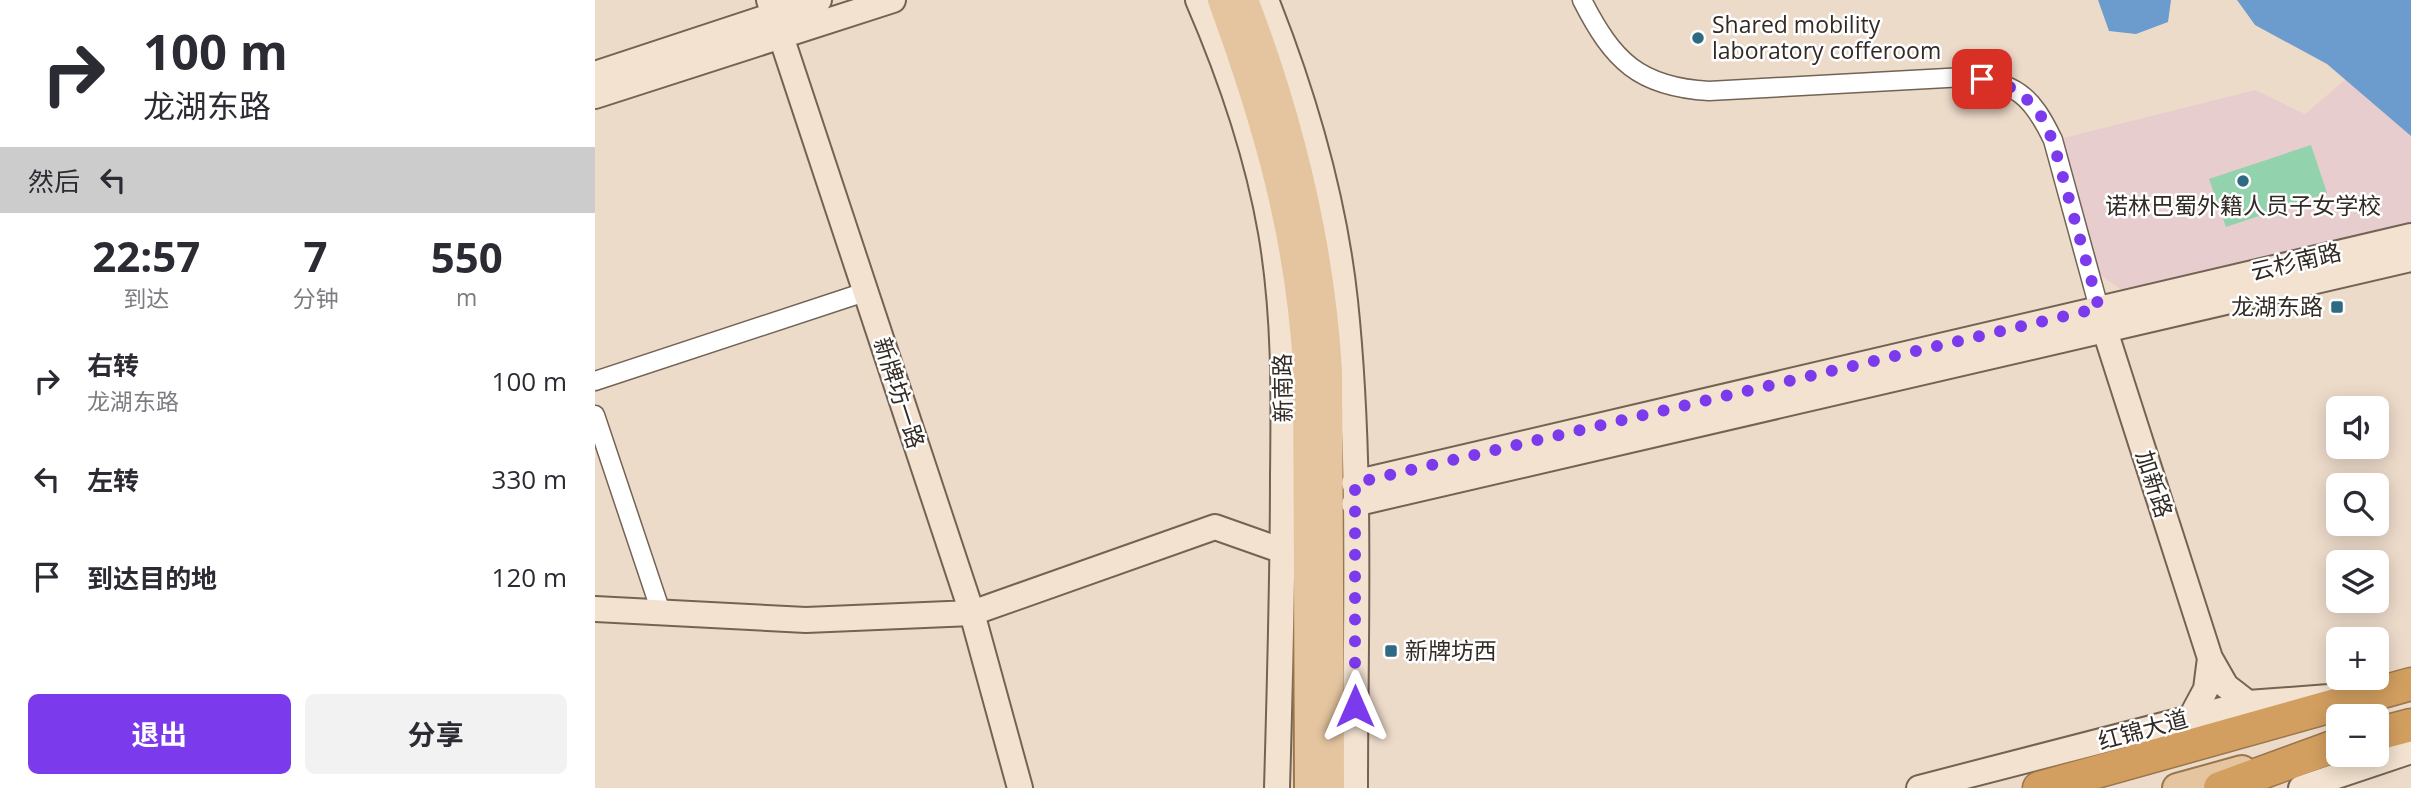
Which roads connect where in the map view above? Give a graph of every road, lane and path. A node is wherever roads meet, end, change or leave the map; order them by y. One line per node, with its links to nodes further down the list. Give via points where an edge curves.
1 (893, 0): 7 (street)
2 (1198, 0): 19 (street, 新南路, via 1254,154 1271,233 1284,363)
3 (1221, 0): 35 (main road, 新南路, via 1273,151 1303,305 1308,379)
4 (1244, 0): 36 (main road, 新南路, via 1293,145 1324,305)
5 (1266, 0): 18 (street, via 1314,142 1333,225 1345,302)
6 (1582, 0): 15 (street, via 1598,31 1620,58 1645,78 1676,89 1965,77 1999,81 2022,94 2040,114 2053,141)
7 (815, 6): 8 (street); 10 (street)
8 (775, 17): 9 (street); 10 (street, 新牌坊一路); 11 (street)
9 (595, 74)
10 (797, 83): 14 (street, 新牌坊一路)
11 (595, 96)
12 (2411, 236): 15 (street, 云杉南路)
13 (2411, 259): 15 (street, 云杉南路)
14 (865, 292): 16 (street); 22 (street, 新牌坊一路)
15 (2102, 320): 18 (street); 23 (street, 加新路)
16 (595, 381)
17 (595, 415): 21 (street)
18 (1354, 494): 37 (street)
19 (1283, 551): 22 (street, via 1215,527); 34 (street, 新南路)
20 (595, 609): 21 (street)
21 (661, 612): 22 (street, via 806,620)
22 (972, 613): 33 (street, 新牌坊一路)
23 (2210, 658): 26 (street, via 2226,686); 27 (street, via 2207,689)
24 (2411, 684): 25 (highway, 红锦大道)
25 (2371, 694): 26 (street, 红锦大道); 39 (highway, 红锦大道)
26 (2248, 703): 27 (street, 红锦大道)
27 (2190, 717): 38 (street, 红锦大道)
28 (2411, 724): 29 (highway)
29 (2389, 730)
30 (2326, 748): 40 (main road)
31 (2326, 749): 41 (highway)
32 (2411, 751): 42 (street)
33 (1020, 788)
34 (1277, 788)
35 (1309, 788)
36 (1330, 788)
37 (1355, 788)
38 (1919, 788)
39 (2039, 788)
40 (2177, 788)
41 (2220, 788)
42 (2301, 788)

